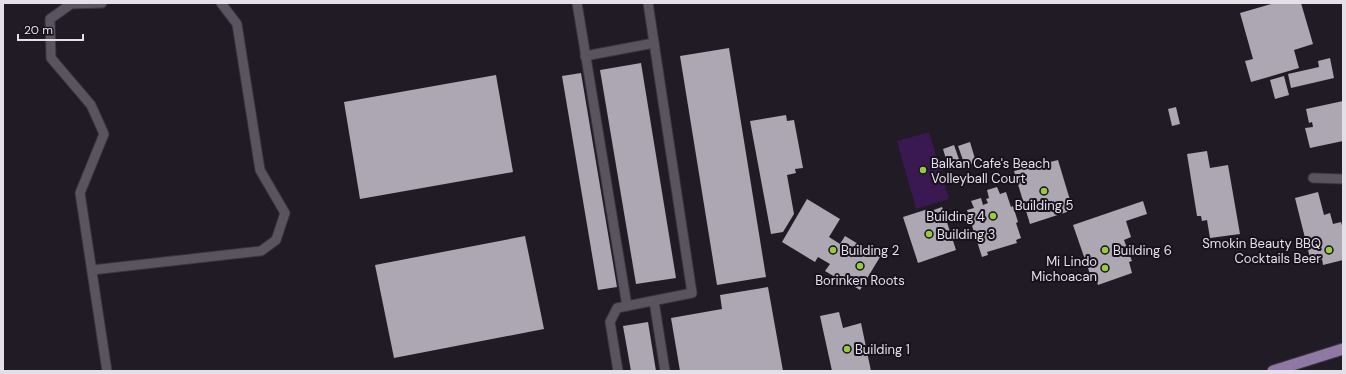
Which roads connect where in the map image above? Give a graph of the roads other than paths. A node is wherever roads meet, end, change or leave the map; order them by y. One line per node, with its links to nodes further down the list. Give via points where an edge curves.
1 (102, 3): 9 (lane, via 71,4 50,19 51,58 91,105 104,134 80,194)
2 (221, 3): 9 (lane, via 237,24 260,170 285,213 276,240 261,251)
3 (577, 3): 6 (lane)
4 (648, 3): 5 (lane)
5 (654, 43): 6 (lane); 10 (lane, via 692,293)
6 (585, 56): 11 (lane)
7 (1313, 178): 8 (lane)
8 (1343, 179)
9 (92, 270): 13 (lane)
10 (654, 300): 11 (lane); 15 (lane)
11 (627, 306): 14 (lane, via 617,308 610,322)
12 (1343, 349): 16 (main road)
13 (107, 371)
14 (618, 371)
15 (665, 371)
16 (1273, 371)

